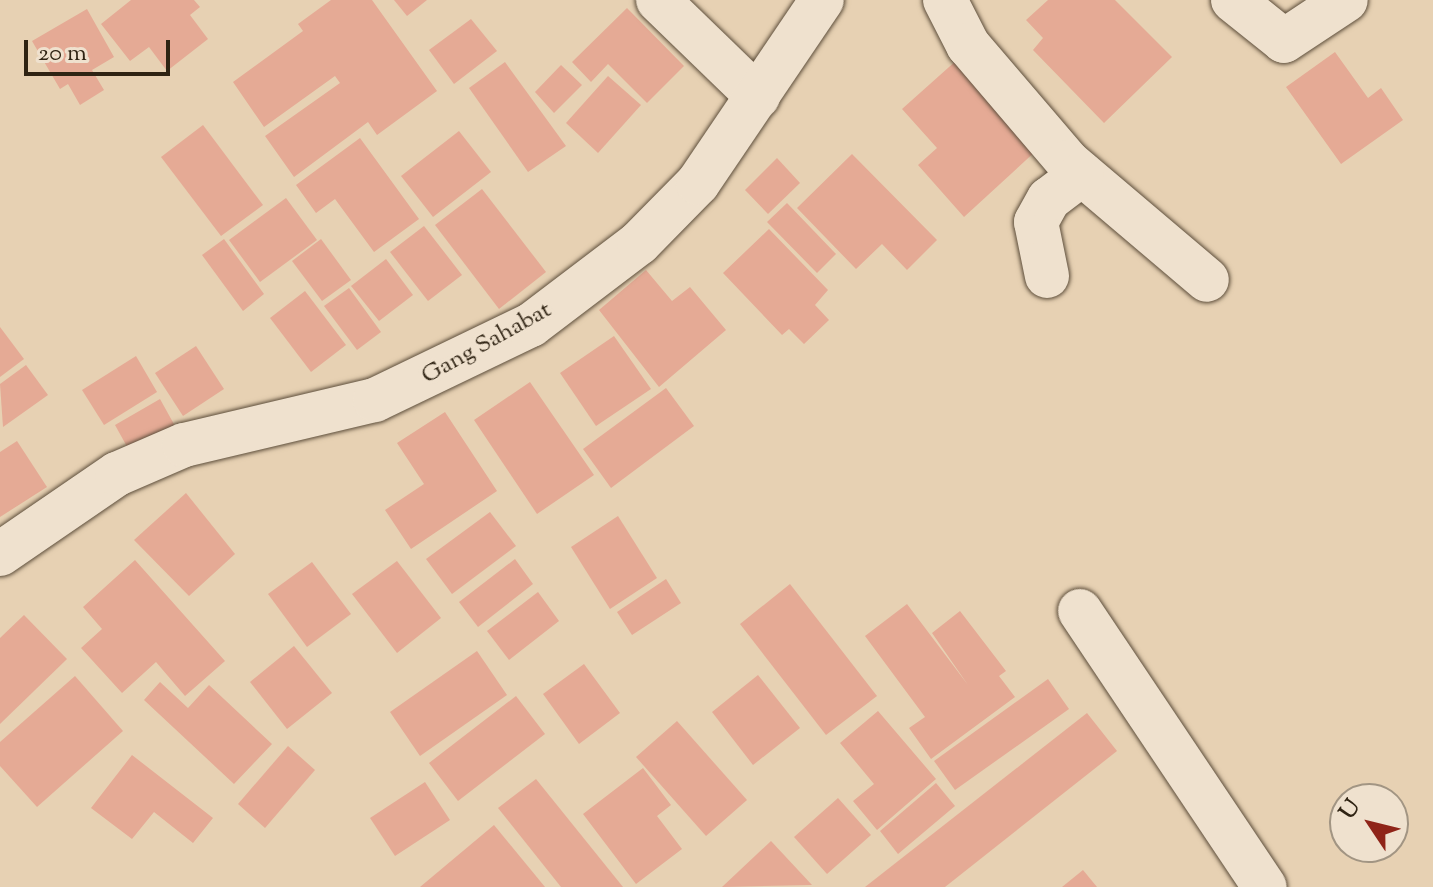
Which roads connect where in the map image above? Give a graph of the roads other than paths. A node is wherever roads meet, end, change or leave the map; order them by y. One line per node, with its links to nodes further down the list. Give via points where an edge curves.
1 (658, 0): 6 (street)
2 (822, 0): 6 (street, Gang Sahabat)
3 (945, 0): 7 (street, via 968,45)
4 (1233, 0): 5 (street, via 1284,41)
5 (1346, 0)
6 (758, 97): 10 (street, Gang Sahabat, via 688,193 639,243 531,325 375,400 184,445 130,468)
7 (1082, 174): 8 (street, via 1049,199 1036,222); 9 (street)
8 (1047, 276)
9 (1207, 280)
10 (0, 554)
11 (1080, 611): 12 (street)
12 (1265, 887)

